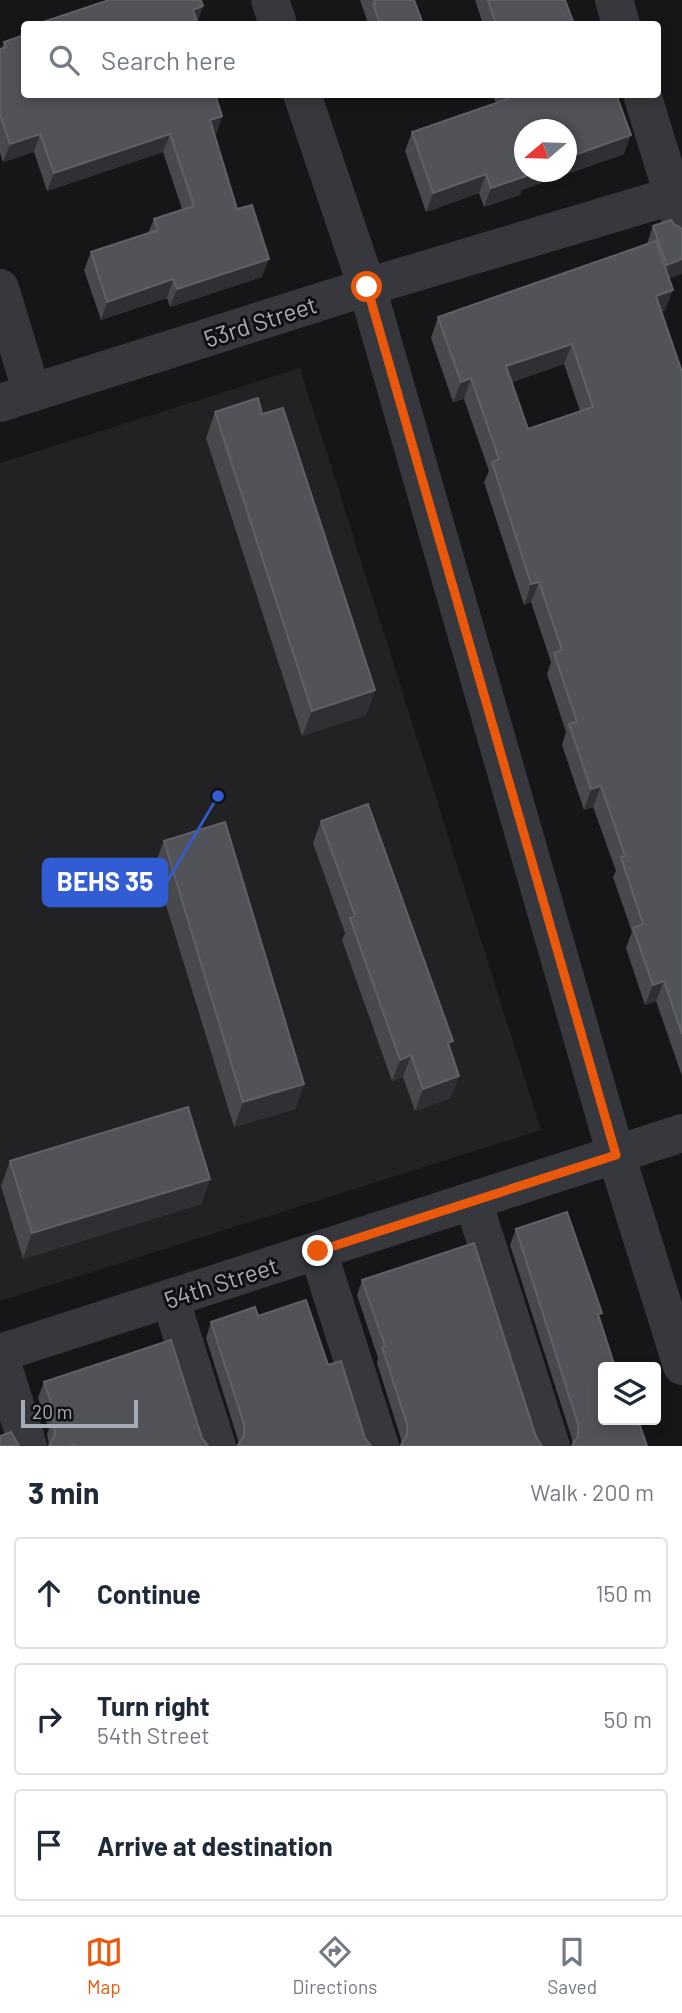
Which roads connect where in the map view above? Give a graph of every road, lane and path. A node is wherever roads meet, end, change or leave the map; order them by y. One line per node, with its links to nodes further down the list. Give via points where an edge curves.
1 (270, 0): 3 (street)
2 (614, 0): 4 (street)
3 (277, 21)
4 (620, 21)
5 (303, 98): 8 (street)
6 (643, 98): 7 (street)
7 (679, 205): 8 (street, 53rd Street)
8 (367, 287): 10 (street, 53rd Street); 12 (street)
9 (0, 288): 10 (street)
10 (16, 398)
11 (682, 1133): 12 (street, 54th Street)
12 (616, 1155): 13 (street, 54th Street); 17 (street)
13 (473, 1201): 14 (street, 54th Street); 21 (street)
14 (318, 1251): 15 (street, 54th Street); 20 (street)
15 (170, 1298): 16 (street, 54th Street); 19 (street)
16 (0, 1355): 18 (street)
17 (682, 1366)
18 (29, 1446)
19 (217, 1446)
20 (380, 1446)
21 (551, 1446)

